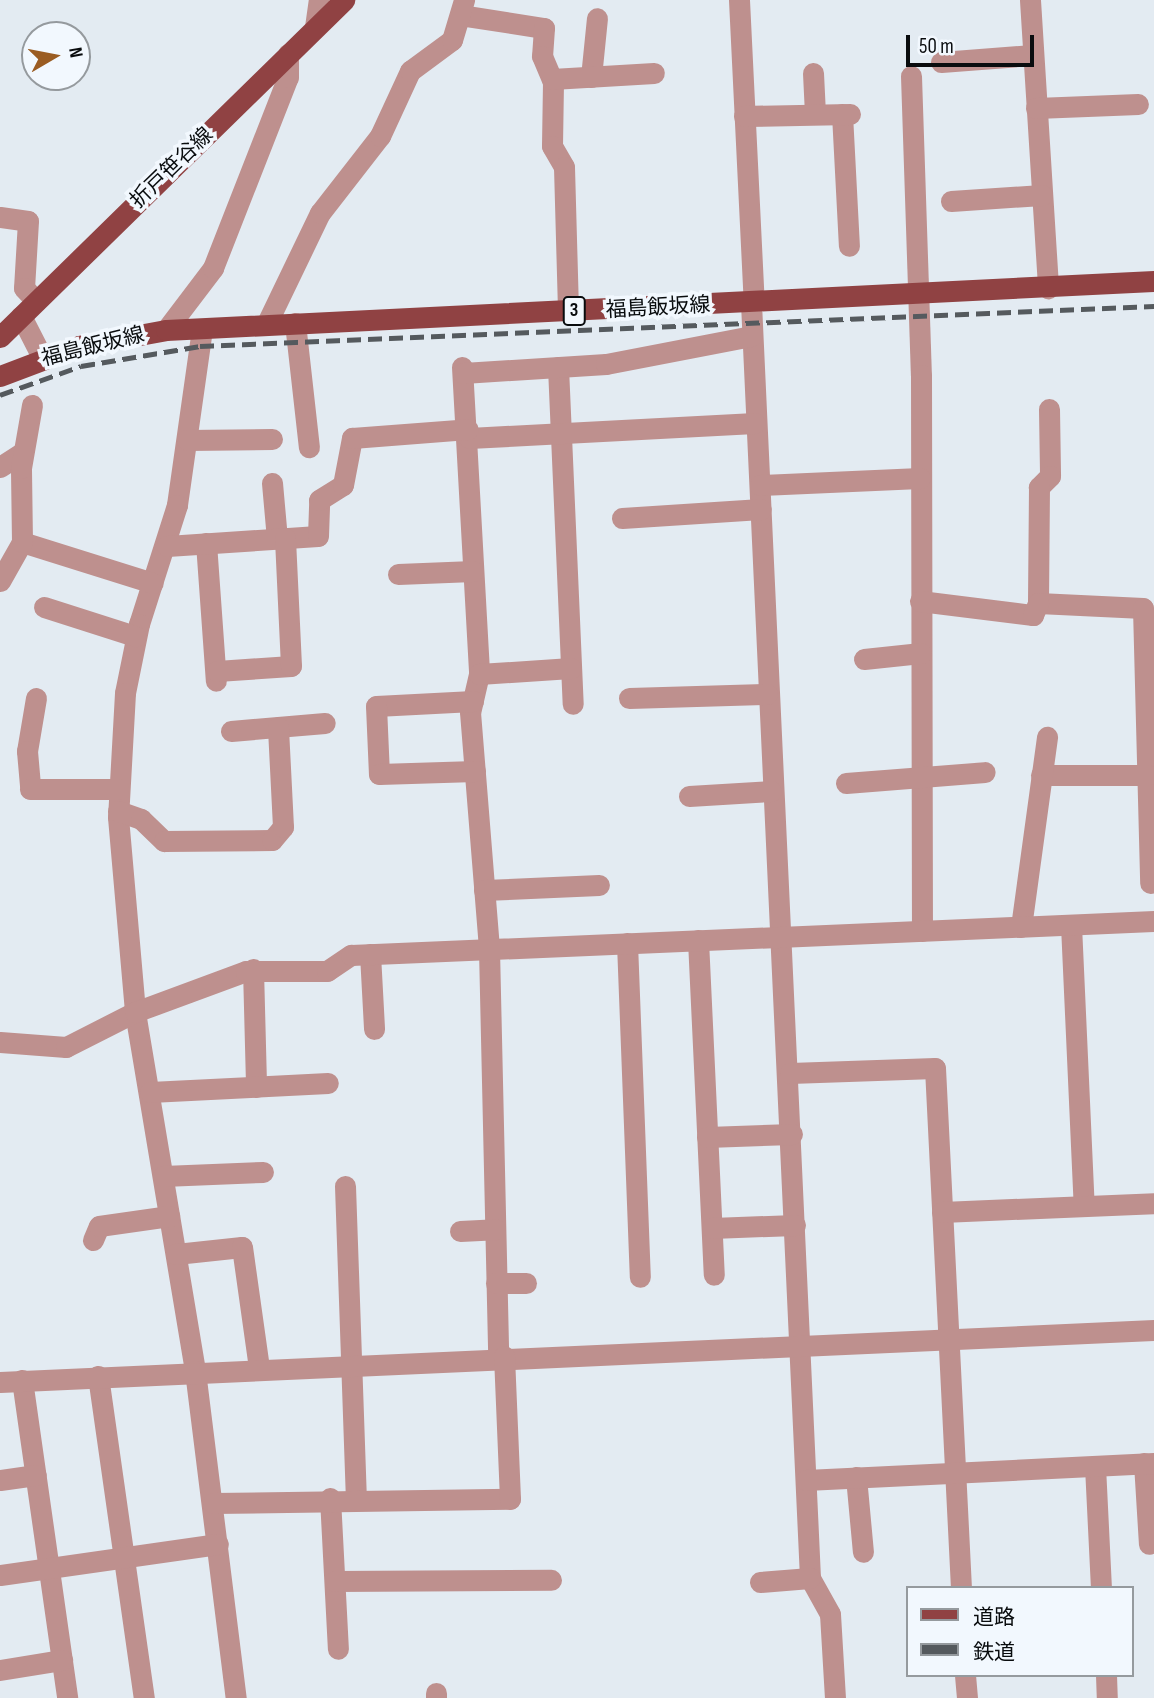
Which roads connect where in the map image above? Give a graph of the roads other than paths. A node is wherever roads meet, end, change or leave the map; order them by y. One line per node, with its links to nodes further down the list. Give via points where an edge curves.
1 (319, 0): 7 (street)
2 (344, 0): 7 (main road, 折戸笹谷線)
3 (739, 0): 19 (street)
4 (1030, 0): 9 (street)
5 (462, 8): 15 (street, via 544,28 542,56); 31 (street, via 452,40 410,71 380,136 320,213)
6 (597, 18): 14 (street)
7 (316, 27): 8 (main road, 折戸笹谷線)
8 (288, 54): 28 (main road, 折戸笹谷線); 33 (street, via 288,77 213,268)
9 (1033, 55): 10 (street); 17 (street)
10 (941, 62)
11 (813, 73): 18 (street)
12 (654, 74): 14 (street)
13 (911, 76): 26 (street)
14 (591, 77): 15 (street)
15 (552, 79): 29 (street, via 552,146 564,167)
16 (1138, 104): 17 (street)
17 (1037, 108): 20 (street)
18 (815, 114): 19 (street); 23 (street, via 846,114)
19 (744, 116): 27 (street)
20 (1042, 195): 21 (street); 25 (street)
21 (951, 201)
22 (0, 217): 28 (street, via 28,221 24,288)
23 (849, 246)
24 (1154, 281): 25 (main road, 福島飯坂線 / 3)
25 (1048, 288): 26 (main road, 福島飯坂線 / 3)
26 (919, 294): 27 (main road, 福島飯坂線 / 3); 49 (street)
27 (753, 303): 29 (main road, 福島飯坂線 / 3); 34 (street)
28 (29, 308): 35 (main road, 折戸笹谷線); 36 (street)
29 (568, 312): 30 (main road, 福島飯坂線 / 3)
30 (295, 323): 31 (main road, 福島飯坂線 / 3); 46 (street)
31 (266, 325): 32 (main road, 福島飯坂線 / 3)
32 (202, 329): 33 (main road, 福島飯坂線 / 3); 44 (street)
33 (166, 330): 36 (main road, 福島飯坂線 / 3)
34 (751, 336): 37 (street); 41 (street)
35 (0, 337)
36 (42, 357): 38 (main road, 福島飯坂線 / 3)
37 (558, 367): 42 (street, via 463,370); 43 (street)
38 (0, 376)
39 (33, 405): 47 (street)
40 (1049, 409): 63 (street, via 1050,476 1039,488)
41 (755, 423): 43 (street); 51 (street)
42 (468, 433): 43 (street); 54 (street, via 352,438 343,485 319,500 318,536); 58 (street)
43 (561, 433): 68 (street)
44 (188, 437): 45 (street); 57 (street)
45 (272, 439)
46 (309, 447)
47 (23, 452): 48 (street); 55 (street)
48 (0, 467)
49 (919, 478): 51 (street); 62 (street)
50 (272, 483): 54 (street)
51 (760, 485): 52 (street)
52 (761, 509): 53 (street); 70 (street)
53 (622, 518)
54 (281, 538): 56 (street); 56 (street, via 291,666 216,676)
55 (22, 542): 60 (street); 61 (street)
56 (206, 543): 57 (street)
57 (167, 546): 61 (street)
58 (473, 571): 59 (street); 69 (street)
59 (398, 573)
60 (0, 581)
61 (153, 583): 65 (street)
62 (920, 601): 63 (street, via 1032,615); 66 (street)
63 (1038, 603): 71 (street, via 1143,608)
64 (44, 607): 65 (street)
65 (135, 636): 86 (street, via 117,747)
66 (921, 653): 67 (street); 84 (street)
67 (864, 659)
68 (571, 668): 69 (street); 75 (street)
69 (479, 674): 74 (street)
70 (767, 694): 73 (street); 87 (street)
71 (1149, 694): 83 (street)
72 (36, 698): 86 (street, via 27,751 30,789)
73 (629, 698)
74 (473, 701): 80 (street); 80 (street, via 376,706 379,774)
75 (573, 705)
76 (325, 723): 77 (street)
77 (278, 727): 78 (street); 89 (street, via 284,827 272,840 164,841 141,819)
78 (231, 731)
79 (1047, 737): 82 (street)
80 (475, 771): 92 (street)
81 (985, 772): 84 (street)
82 (1041, 775): 83 (street); 95 (street)
83 (1147, 775): 90 (street)
84 (922, 779): 85 (street); 96 (street)
85 (846, 783)
86 (118, 789): 89 (street)
87 (771, 791): 88 (street); 97 (street)
88 (689, 796)
89 (118, 811): 103 (street)
90 (1150, 883)
91 (598, 885): 92 (street)
92 (484, 890): 100 (street)
93 (1154, 922): 94 (street)
94 (1071, 925): 95 (street); 116 (street)
95 (1021, 927): 96 (street)
96 (922, 931): 97 (street)
97 (782, 937): 98 (street); 106 (street)
98 (698, 940): 99 (street); 111 (street)
99 (627, 943): 100 (street); 126 (street)
100 (489, 949): 101 (street); 121 (street)
101 (370, 954): 102 (street, via 351,955 327,971); 104 (street)
102 (253, 969): 103 (street); 108 (street)
103 (135, 1012): 105 (street, via 66,1047); 109 (street)
104 (374, 1029)
105 (0, 1042)
106 (790, 1073): 110 (street); 117 (street, via 935,1068)
107 (328, 1083): 108 (street)
108 (256, 1087): 109 (street)
109 (150, 1092): 113 (street)
110 (792, 1134): 111 (street); 119 (street)
111 (707, 1137): 120 (street)
112 (263, 1172): 113 (street)
113 (163, 1176): 118 (street)
114 (345, 1186): 133 (street)
115 (1154, 1203): 116 (street)
116 (1084, 1206): 117 (street)
117 (942, 1212): 130 (street)
118 (169, 1216): 123 (street, via 99,1226); 124 (street)
119 (795, 1225): 120 (street); 131 (street)
120 (712, 1228): 125 (street)
121 (495, 1229): 122 (street); 127 (street)
122 (460, 1231)
123 (93, 1240)
124 (176, 1254): 134 (street, via 242,1247); 135 (street)
125 (714, 1275)
126 (640, 1278)
127 (496, 1283): 128 (street); 132 (street)
128 (526, 1283)
129 (1154, 1330): 130 (street)
130 (948, 1338): 131 (street); 141 (street)
131 (798, 1344): 132 (street); 145 (street)
132 (501, 1356): 133 (street); 147 (street, via 510,1499)
133 (353, 1363): 134 (street); 147 (street)
134 (259, 1368): 135 (street)
135 (195, 1371): 136 (street); 148 (street)
136 (98, 1376): 137 (street); 152 (street)
137 (22, 1380): 138 (street); 142 (street)
138 (0, 1382)
139 (1149, 1463): 140 (street); 150 (street)
140 (1095, 1465): 141 (street); 160 (street)
141 (955, 1470): 143 (street); 159 (street)
142 (36, 1475): 144 (street); 153 (street)
143 (856, 1477): 145 (street); 151 (street)
144 (0, 1480)
145 (806, 1480): 155 (street)
146 (330, 1498): 147 (street); 148 (street); 157 (street)
147 (356, 1498)
148 (213, 1503): 149 (street)
149 (218, 1544): 152 (street); 168 (street)
150 (1149, 1544)
151 (863, 1552)
152 (124, 1558): 153 (street); 167 (street)
153 (49, 1569): 154 (street); 162 (street)
154 (0, 1575)
155 (810, 1578): 158 (street); 169 (street, via 831,1614)
156 (551, 1580): 157 (street)
157 (335, 1581): 161 (street)
158 (760, 1581)
159 (961, 1586)
160 (1101, 1586)
161 (338, 1649)
162 (62, 1660): 163 (street); 166 (street)
163 (0, 1670)
164 (965, 1677): 170 (street)
165 (1106, 1677): 171 (street)
166 (67, 1698)
167 (144, 1698)
168 (236, 1698)
169 (835, 1698)
170 (967, 1698)
171 (1107, 1698)

